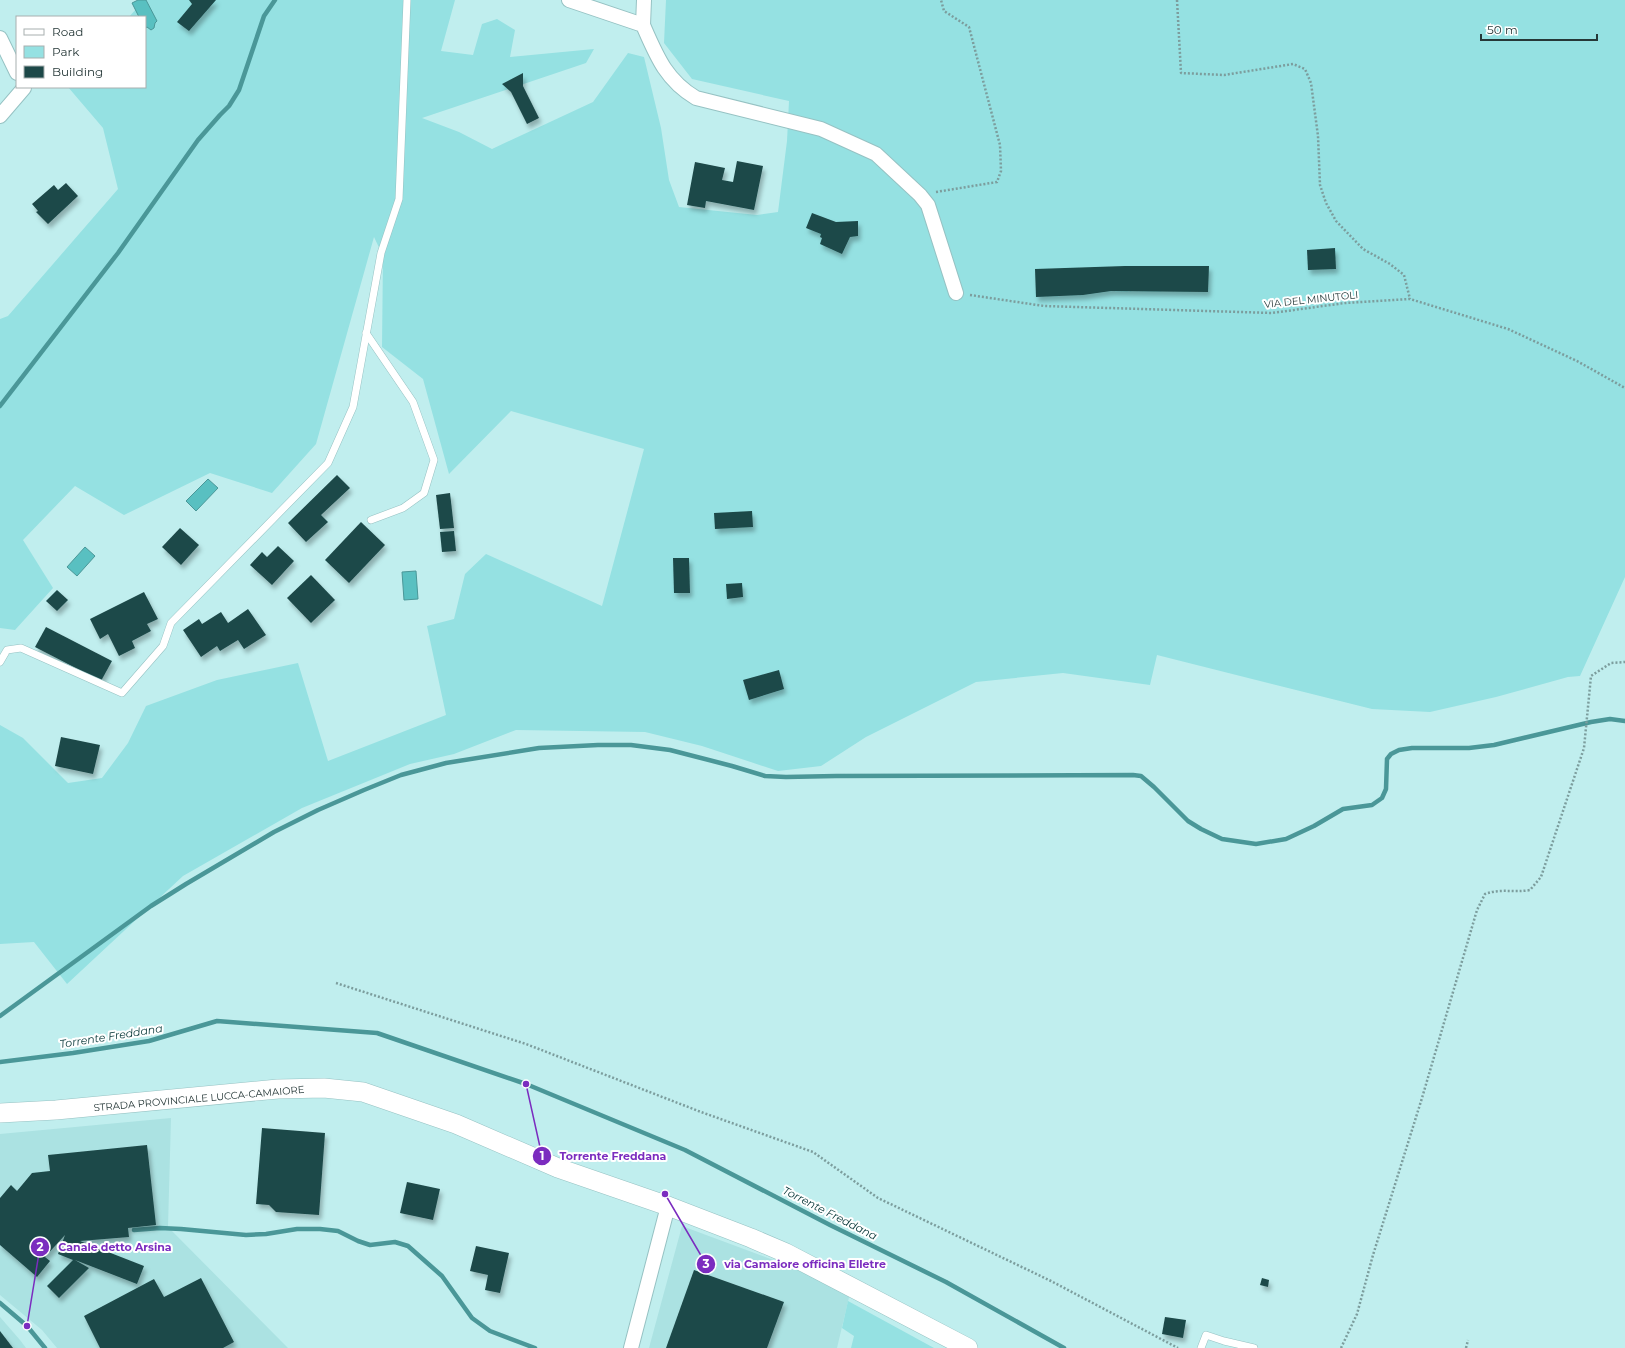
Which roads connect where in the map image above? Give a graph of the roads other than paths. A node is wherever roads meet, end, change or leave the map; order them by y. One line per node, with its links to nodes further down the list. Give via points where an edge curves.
1 (407, 0): 10 (lane, via 399,199 381,254)
2 (569, 0): 4 (street)
3 (644, 0): 4 (street)
4 (643, 25): 9 (street, via 654,52 667,73 682,90 692,96 821,129 876,154 928,205)
5 (0, 38): 6 (street)
6 (16, 71)
7 (23, 88): 8 (street)
8 (0, 116)
9 (956, 293)
10 (366, 333): 11 (lane, via 413,402 434,460 424,493 403,508); 12 (lane, via 353,407 328,463 171,624 162,646 122,693 21,648 7,650)
11 (371, 520)
12 (0, 662)
13 (0, 1113): 14 (main road, STRADA PROVINCIALE LUCCA-CAMAIORE, via 64,1110 278,1089 324,1088 363,1092 456,1124 558,1168)
14 (668, 1206): 15 (street); 16 (main road, STRADA PROVINCIALE LUCCA-CAMAIORE, via 786,1253)
15 (631, 1348)
16 (968, 1348)
17 (1201, 1348): 18 (lane, via 1206,1335 1224,1342)
18 (1254, 1348)

